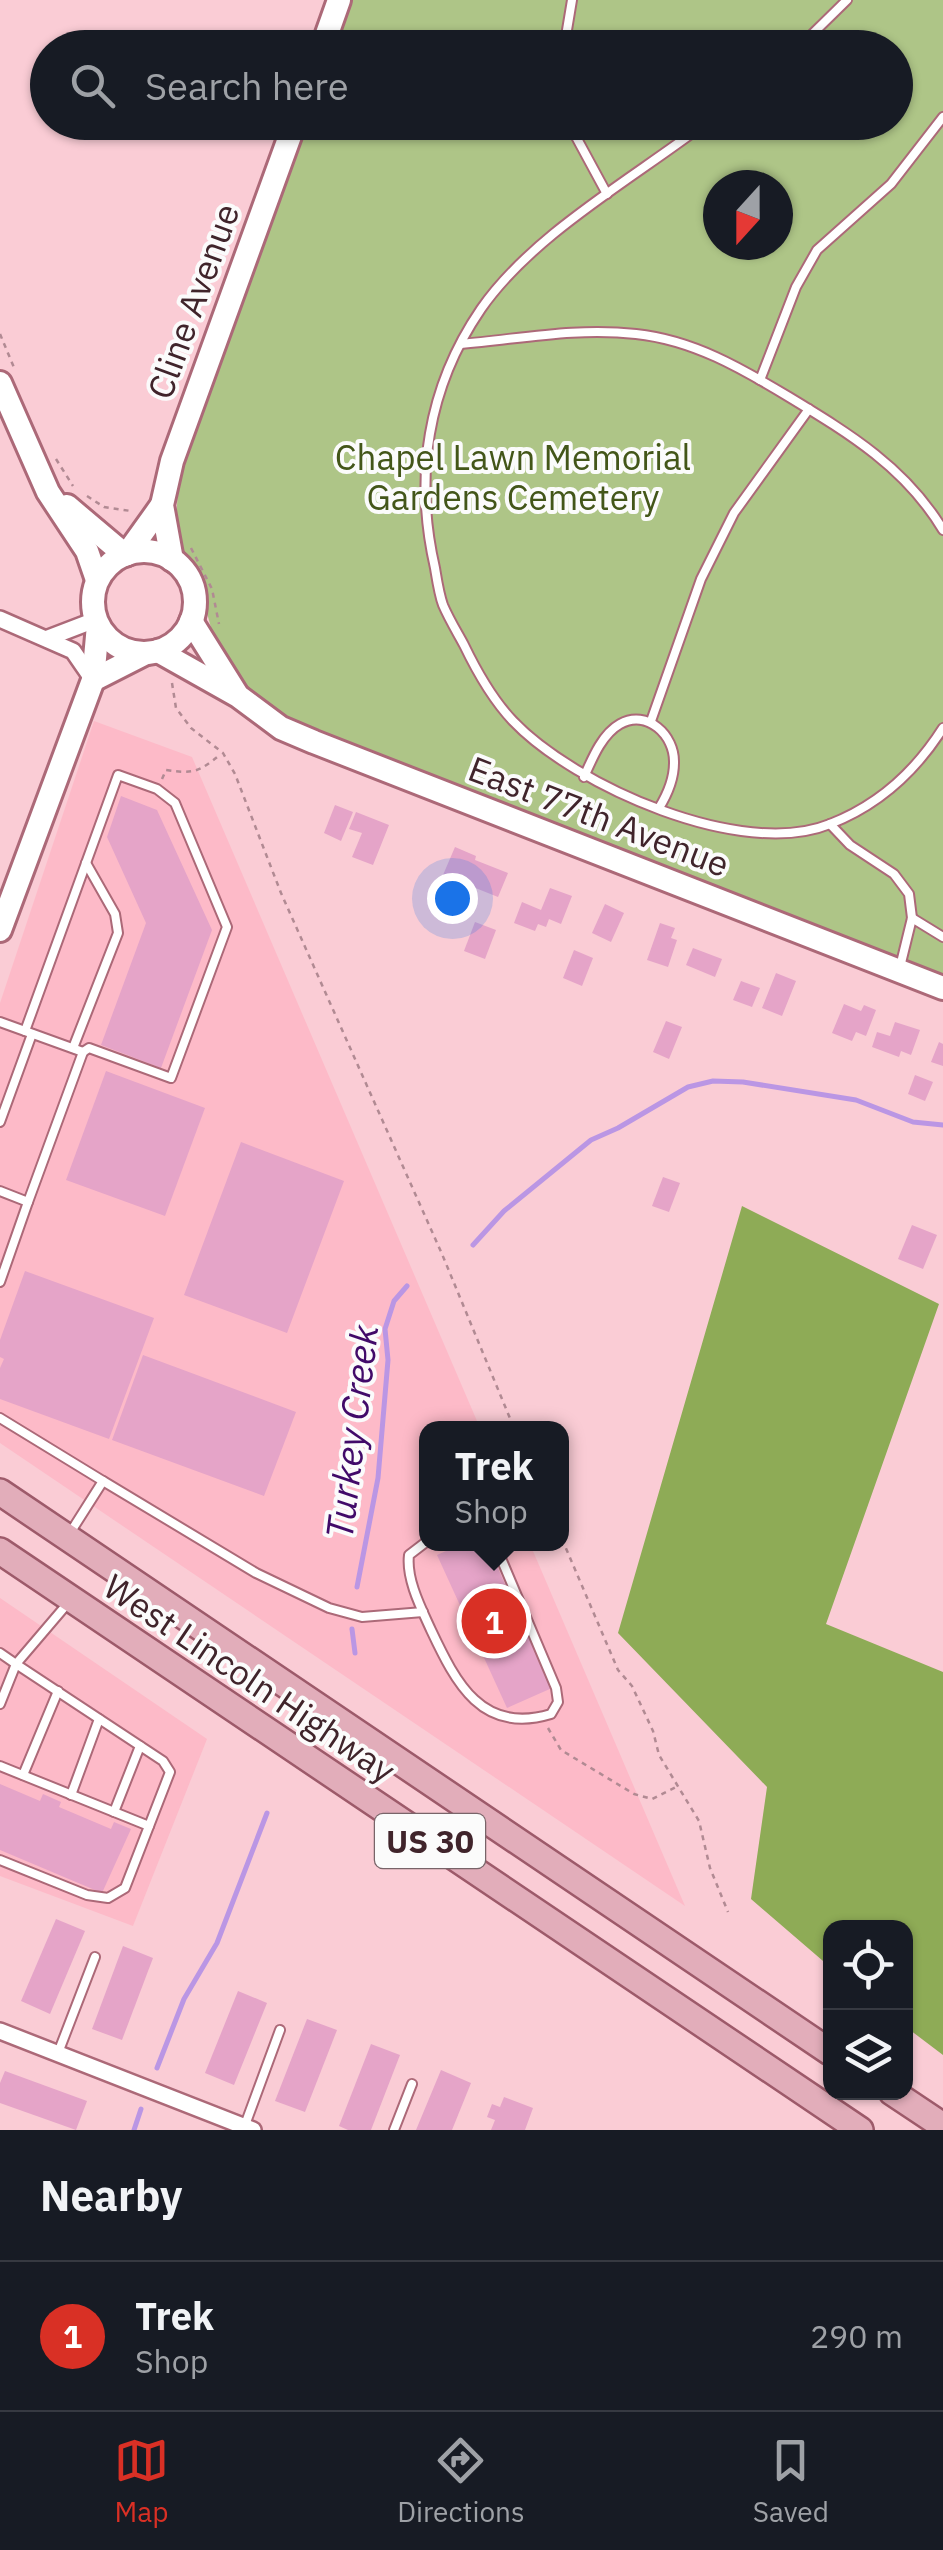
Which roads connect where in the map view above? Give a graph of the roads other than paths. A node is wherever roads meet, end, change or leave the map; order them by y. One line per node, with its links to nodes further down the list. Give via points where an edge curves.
1 (339, 0): 4 (street)
2 (572, 0): 5 (lane)
3 (847, 0): 6 (lane)
4 (328, 30)
5 (567, 30)
6 (816, 30)
7 (943, 117): 13 (lane, via 891,184 817,250)
8 (288, 140): 17 (street, Cline Avenue)
9 (578, 140): 11 (lane)
10 (682, 140): 11 (lane)
11 (608, 194): 12 (lane, via 526,257)
12 (461, 344): 13 (lane, via 563,330 638,334 703,349); 31 (lane, via 432,414 423,483 442,604 512,721)
13 (760, 380): 15 (lane)
14 (0, 383): 16 (street)
15 (810, 410): 18 (lane, via 896,470); 29 (lane, via 726,530 701,579)
16 (48, 492): 19 (street); 21 (street)
17 (162, 504): 19 (street, Cline Avenue); 20 (street, Cline Avenue)
18 (943, 530)
19 (126, 554): 20 (street, via 146,551); 21 (street)
20 (172, 560): 24 (street, via 192,587)
21 (98, 580): 23 (street, via 92,599)
22 (0, 619): 25 (street)
23 (96, 622): 25 (street); 26 (street, via 123,649); 27 (street)
24 (191, 622): 26 (street, via 178,640); 28 (street, East 77th Avenue)
25 (48, 638): 27 (street, via 73,651)
26 (152, 652): 27 (street); 28 (street, East 77th Avenue)
27 (93, 680): 36 (street)
28 (238, 696): 38 (street, East 77th Avenue, via 281,728 314,742)
29 (651, 722): 31 (lane, via 620,724); 32 (lane, via 675,759)
30 (943, 728): 33 (lane, via 892,790)
31 (584, 777): 32 (lane)
32 (659, 808): 33 (lane, via 712,826 764,832)
33 (830, 824): 35 (lane, via 894,874 909,894)
34 (86, 863): 41 (lane); 42 (lane, via 115,914 118,933); 43 (lane, via 118,775 157,790 175,803 227,928 171,1078 89,1048)
35 (912, 918): 37 (lane); 38 (lane)
36 (0, 930)
37 (943, 937)
38 (899, 971): 39 (street, East 77th Avenue)
39 (943, 988)
40 (0, 1022): 41 (lane)
41 (28, 1032): 42 (lane); 44 (lane)
42 (73, 1048): 43 (lane)
43 (83, 1052): 46 (lane)
44 (0, 1122)
45 (0, 1191): 46 (lane)
46 (28, 1202): 47 (lane)
47 (0, 1282)
48 (0, 1418): 49 (lane)
49 (102, 1481): 51 (lane); 56 (lane, via 256,1573 329,1608 362,1616)
50 (0, 1492): 51 (main road, West Lincoln Highway / US 30)
51 (68, 1537): 72 (main road, West Lincoln Highway / US 30)
52 (419, 1547): 56 (lane, via 408,1554 408,1564)
53 (498, 1551): 56 (lane, via 556,1688 558,1702 550,1714 500,1717 470,1698)
54 (0, 1552): 55 (main road, West Lincoln Highway / US 30)
55 (71, 1600): 58 (lane); 79 (main road, West Lincoln Highway / US 30)
56 (423, 1612)
57 (0, 1653): 58 (lane)
58 (16, 1664): 59 (lane); 60 (lane)
59 (58, 1691): 61 (lane); 64 (lane)
60 (0, 1704)
61 (98, 1718): 62 (lane); 65 (lane)
62 (140, 1746): 66 (lane); 67 (lane, via 170,1772)
63 (0, 1766): 64 (lane)
64 (23, 1775): 65 (lane)
65 (71, 1794): 66 (lane)
66 (114, 1812): 67 (lane)
67 (149, 1826): 68 (lane, via 125,1888 108,1898)
68 (0, 1860)
69 (95, 1957): 73 (lane)
70 (0, 2030): 73 (street)
71 (280, 2030): 77 (lane)
72 (823, 2047)
73 (58, 2053): 77 (street)
74 (412, 2084): 78 (lane)
75 (904, 2100): 76 (main road)
76 (943, 2126)
77 (248, 2128)
78 (394, 2130)
79 (860, 2130)

